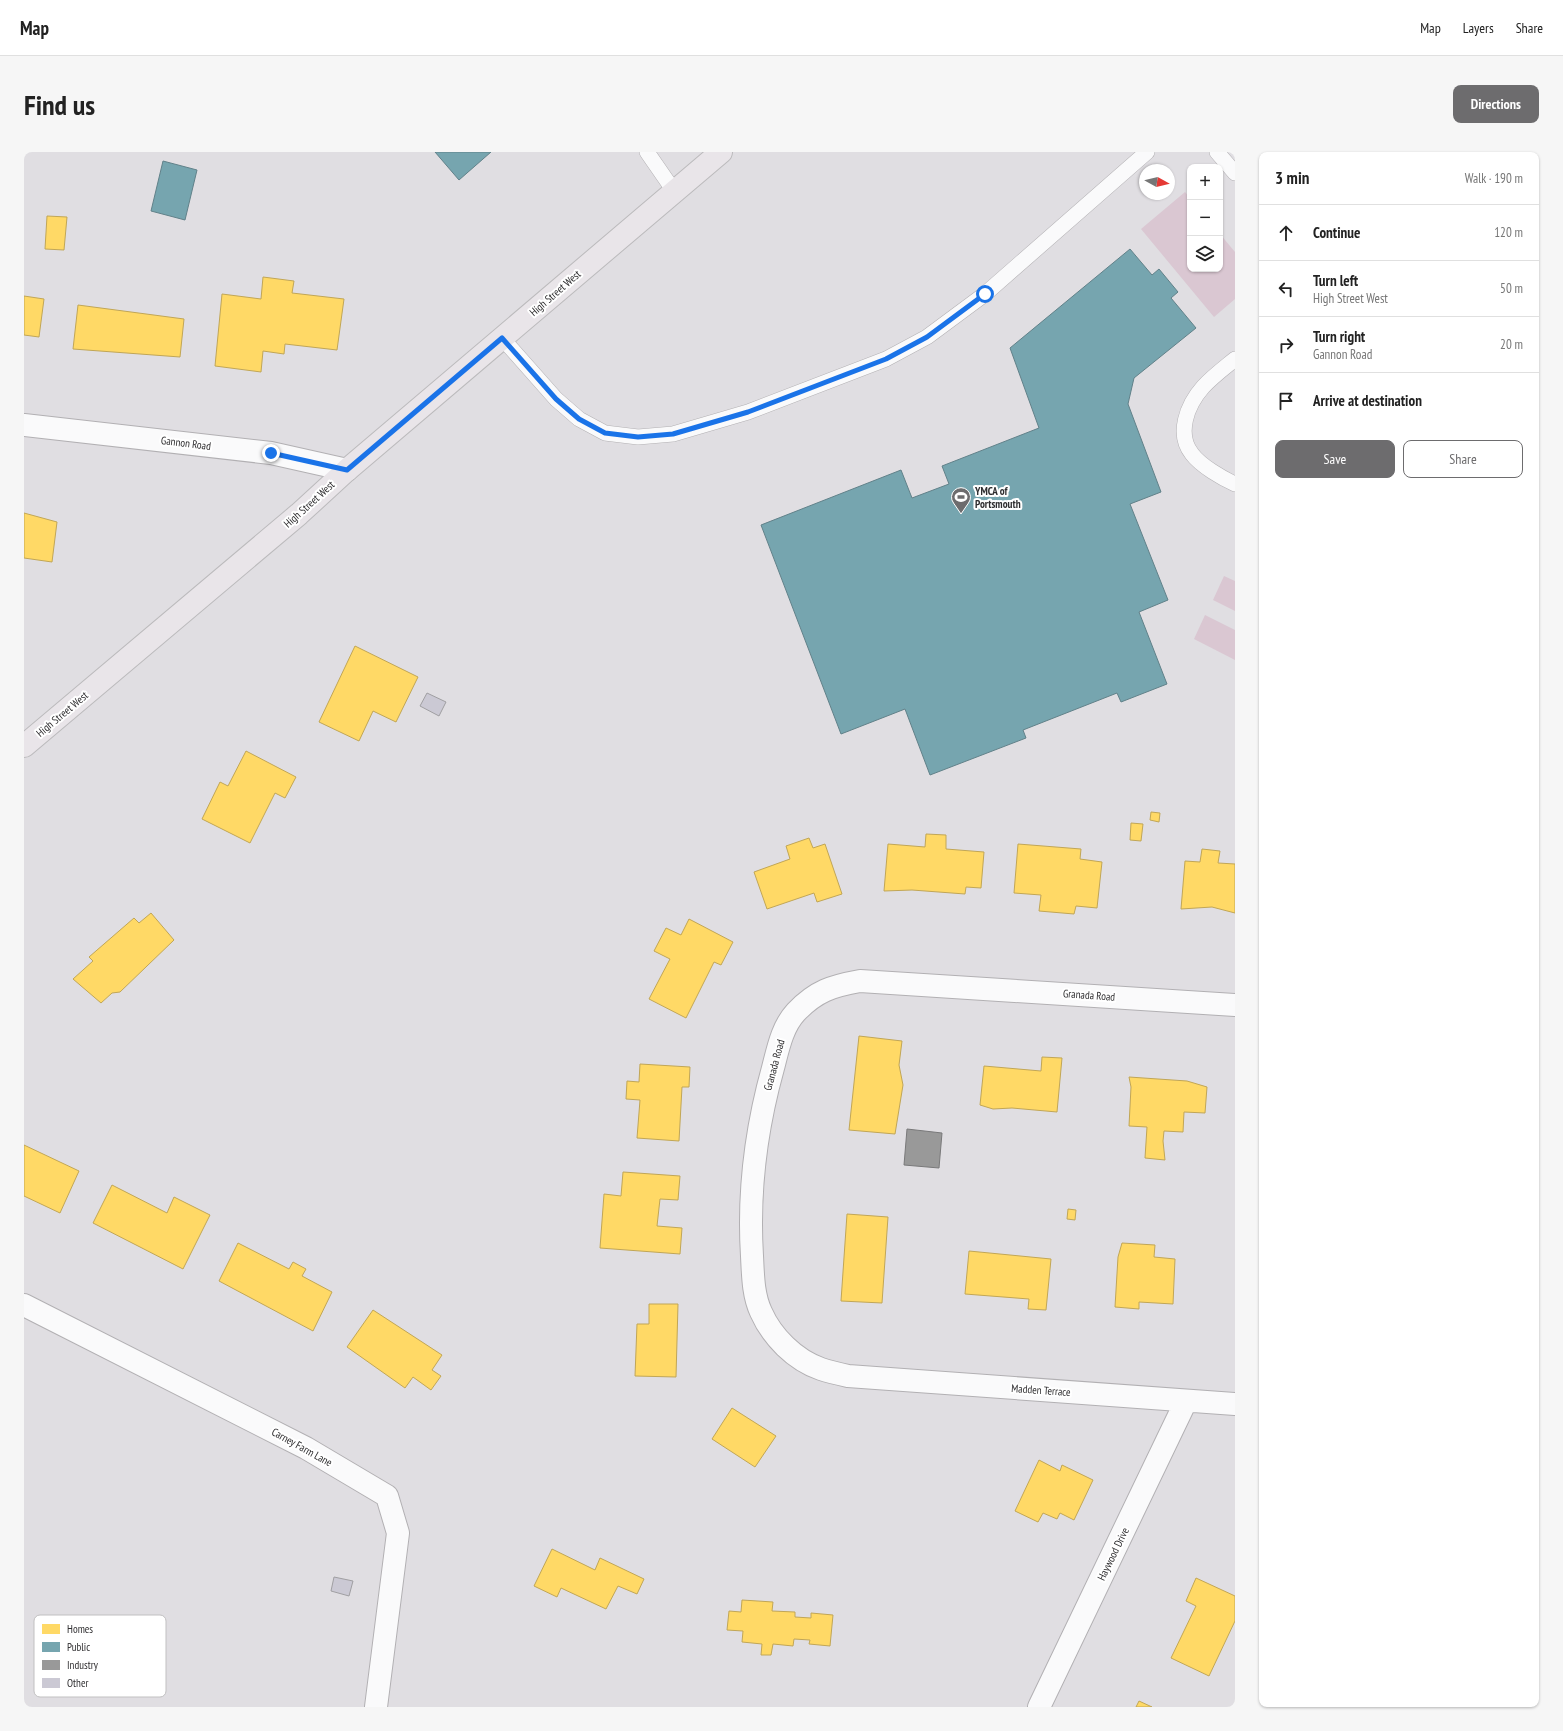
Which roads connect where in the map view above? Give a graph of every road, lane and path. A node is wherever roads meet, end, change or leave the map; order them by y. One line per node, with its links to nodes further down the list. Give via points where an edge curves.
1 (647, 152): 6 (lane)
2 (721, 152): 6 (main road, High Street West)
3 (1147, 152): 7 (lane, via 985,294 927,337 886,359 748,412 673,434 638,437 605,433 579,419 556,399)
4 (1217, 152): 5 (lane)
5 (1235, 173)
6 (674, 191): 7 (main road, High Street West)
7 (502, 338): 10 (main road, High Street West)
8 (1235, 359): 11 (lane, via 1202,388 1186,411 1184,436 1192,454 1219,476)
9 (24, 424): 10 (street, Gannon Road, via 271,453)
10 (347, 470): 12 (main road, High Street West, via 299,514)
11 (1235, 484)
12 (24, 746)
13 (1235, 1004): 15 (street, Granada Road, via 860,981 835,985 814,996 795,1013 782,1034 764,1102 753,1166 750,1230 753,1285 761,1312 780,1341 796,1356 820,1369)
14 (24, 1305): 18 (street, Carney Farm Lane, via 306,1448 387,1496 398,1533)
15 (848, 1376): 16 (street, Madden Terrace)
16 (1186, 1401): 17 (street, Madden Terrace); 19 (street, Haywood Drive)
17 (1235, 1404)
18 (376, 1707)
19 (1040, 1707)

